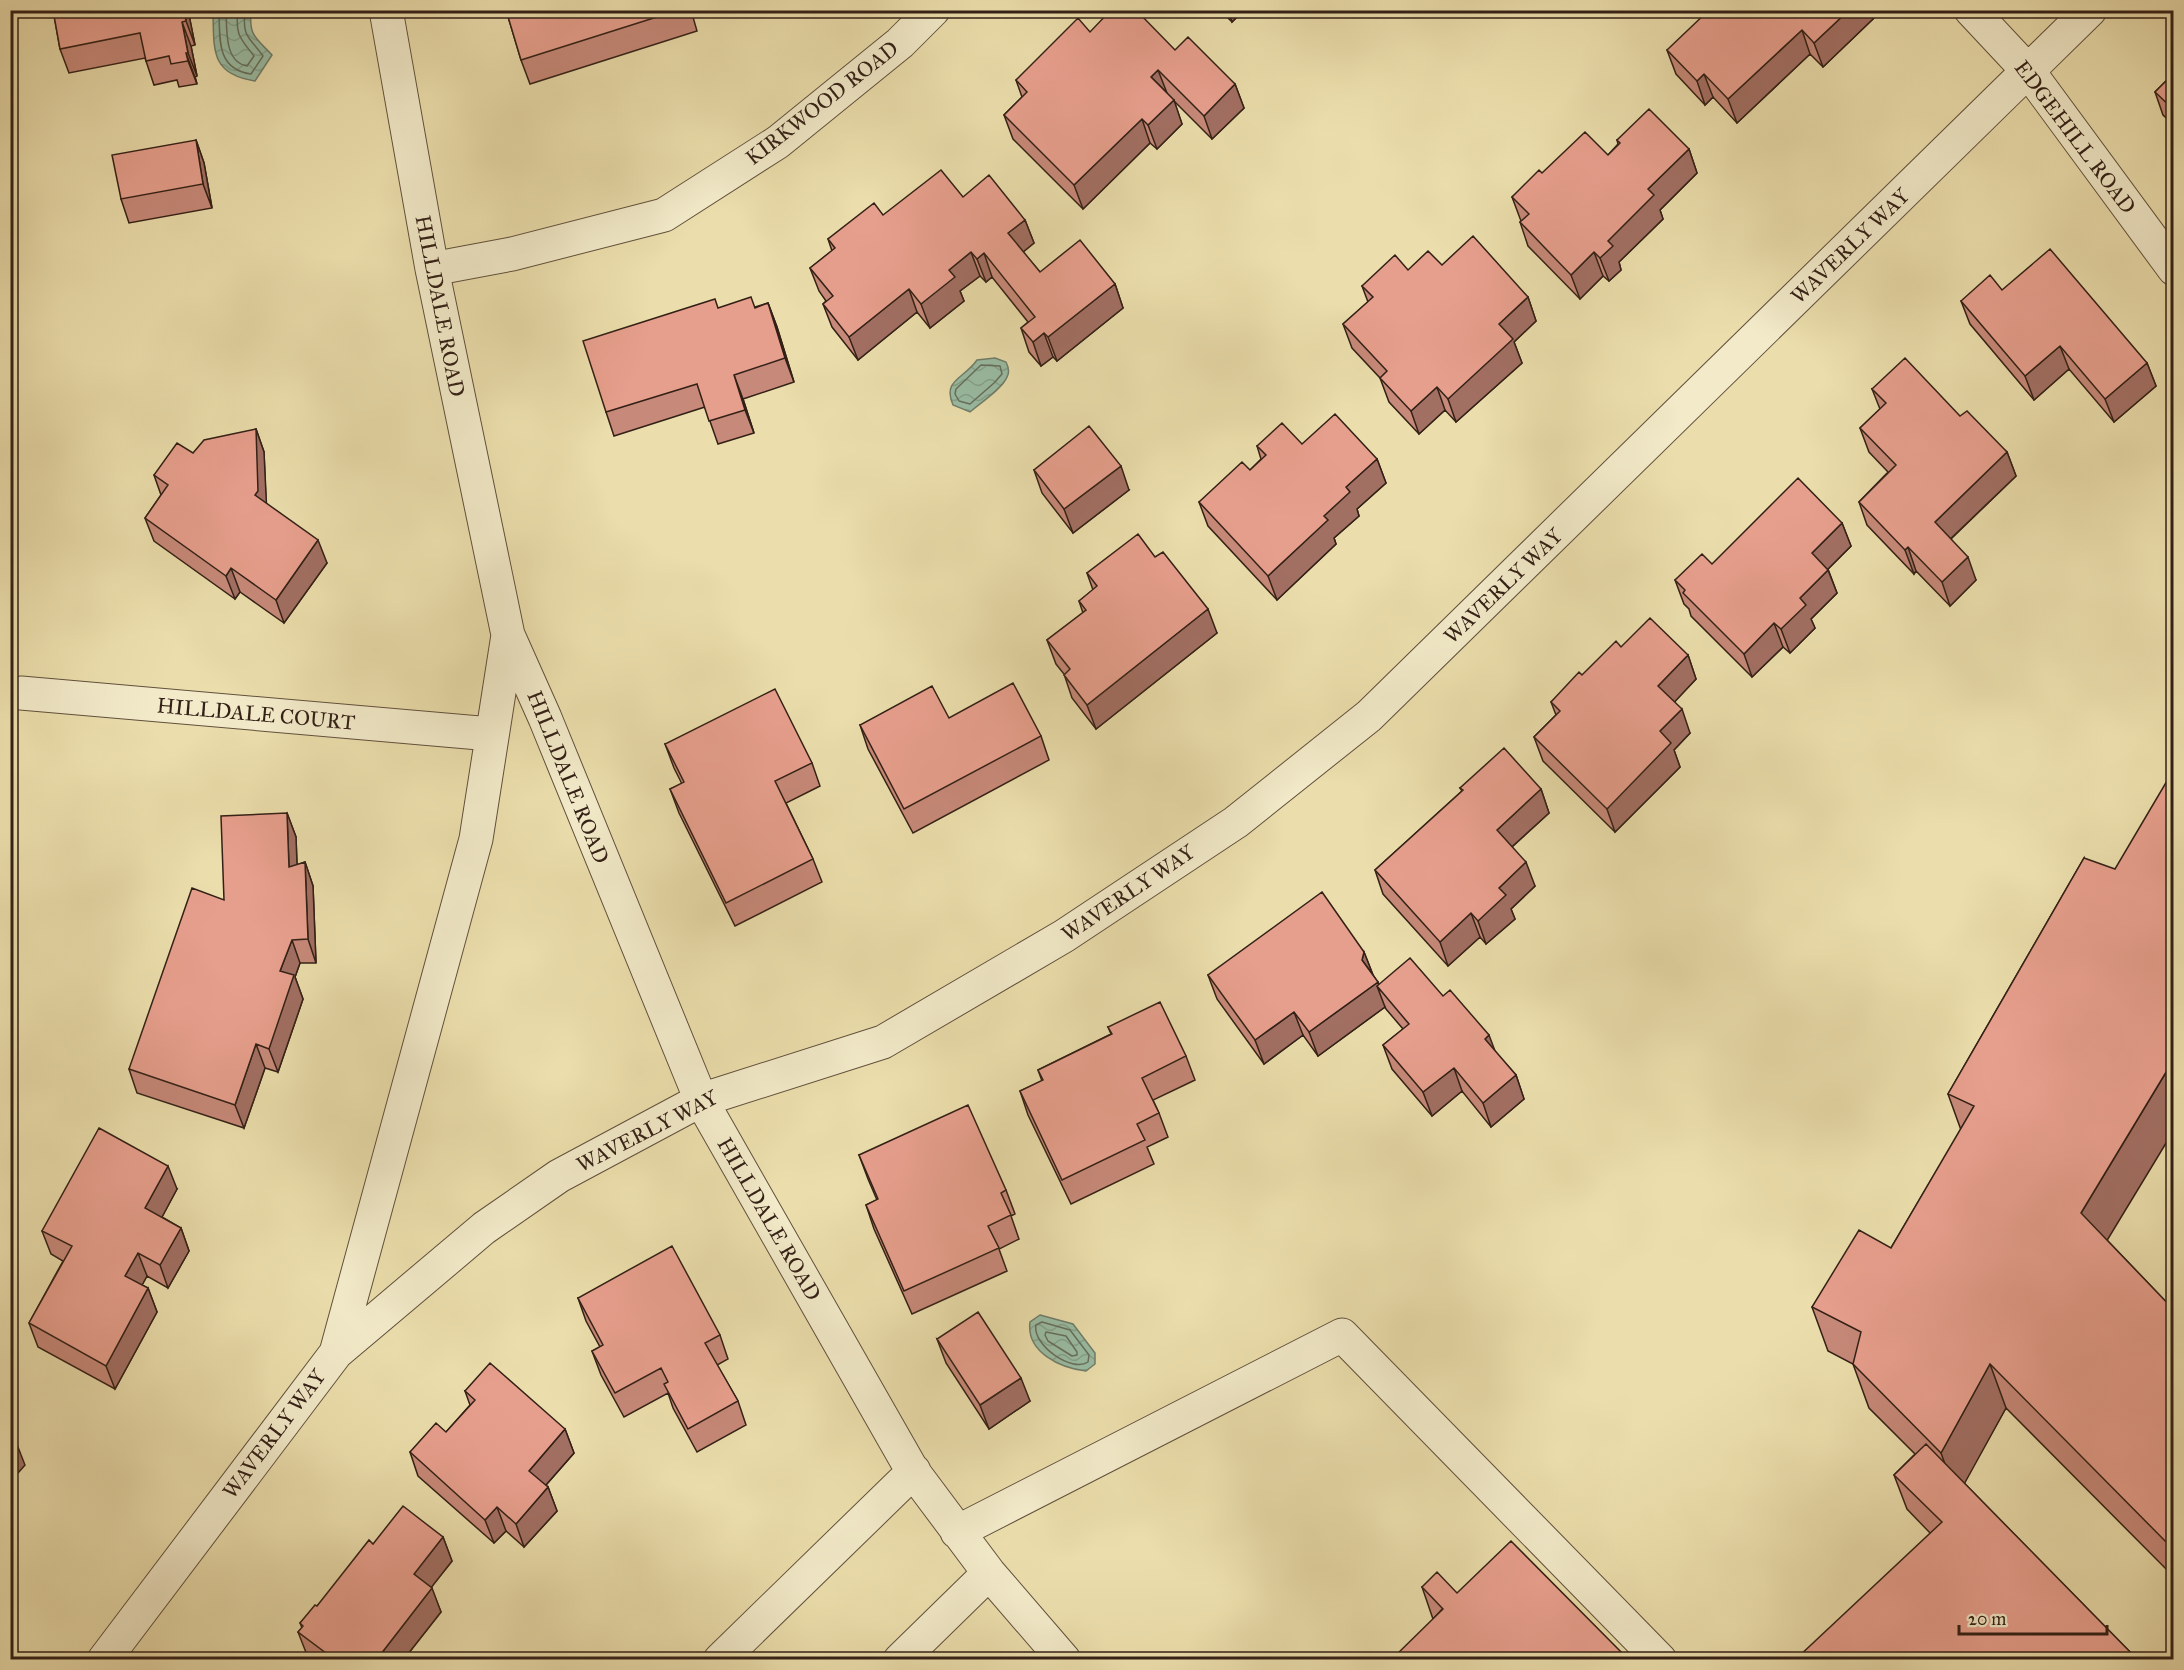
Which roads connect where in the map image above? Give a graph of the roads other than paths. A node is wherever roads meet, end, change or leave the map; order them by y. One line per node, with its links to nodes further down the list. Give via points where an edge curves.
1 (386, 10): 6 (street, HILLDALE ROAD)
2 (933, 10): 6 (street, KIRKWOOD ROAD, via 900,43 778,142 664,215 512,254)
3 (1971, 10): 5 (street, EDGEHILL ROAD)
4 (2090, 10): 5 (street, WAVERLY WAY)
5 (2029, 72): 7 (street, EDGEHILL ROAD); 11 (street, WAVERLY WAY, via 1370,716 1236,822 1064,936 883,1042)
6 (432, 269): 8 (street, HILLDALE ROAD)
7 (2174, 269)
8 (508, 635): 10 (street, HILLDALE ROAD); 11 (street, HILLDALE ROAD)
9 (21, 693): 10 (street, HILLDALE COURT)
10 (491, 734): 12 (street, HILLDALE ROAD, via 476,839)
11 (701, 1100): 12 (street, WAVERLY WAY, via 559,1176 484,1228); 13 (street, HILLDALE ROAD)
12 (336, 1353): 16 (street, WAVERLY WAY)
13 (914, 1471): 14 (street, HILLDALE ROAD); 17 (street)
14 (957, 1532): 15 (street, HILLDALE ROAD); 20 (street, via 1342,1335)
15 (989, 1573): 18 (street); 19 (street, HILLDALE ROAD)
16 (104, 1659)
17 (720, 1659)
18 (900, 1659)
19 (1064, 1659)
20 (1660, 1659)

